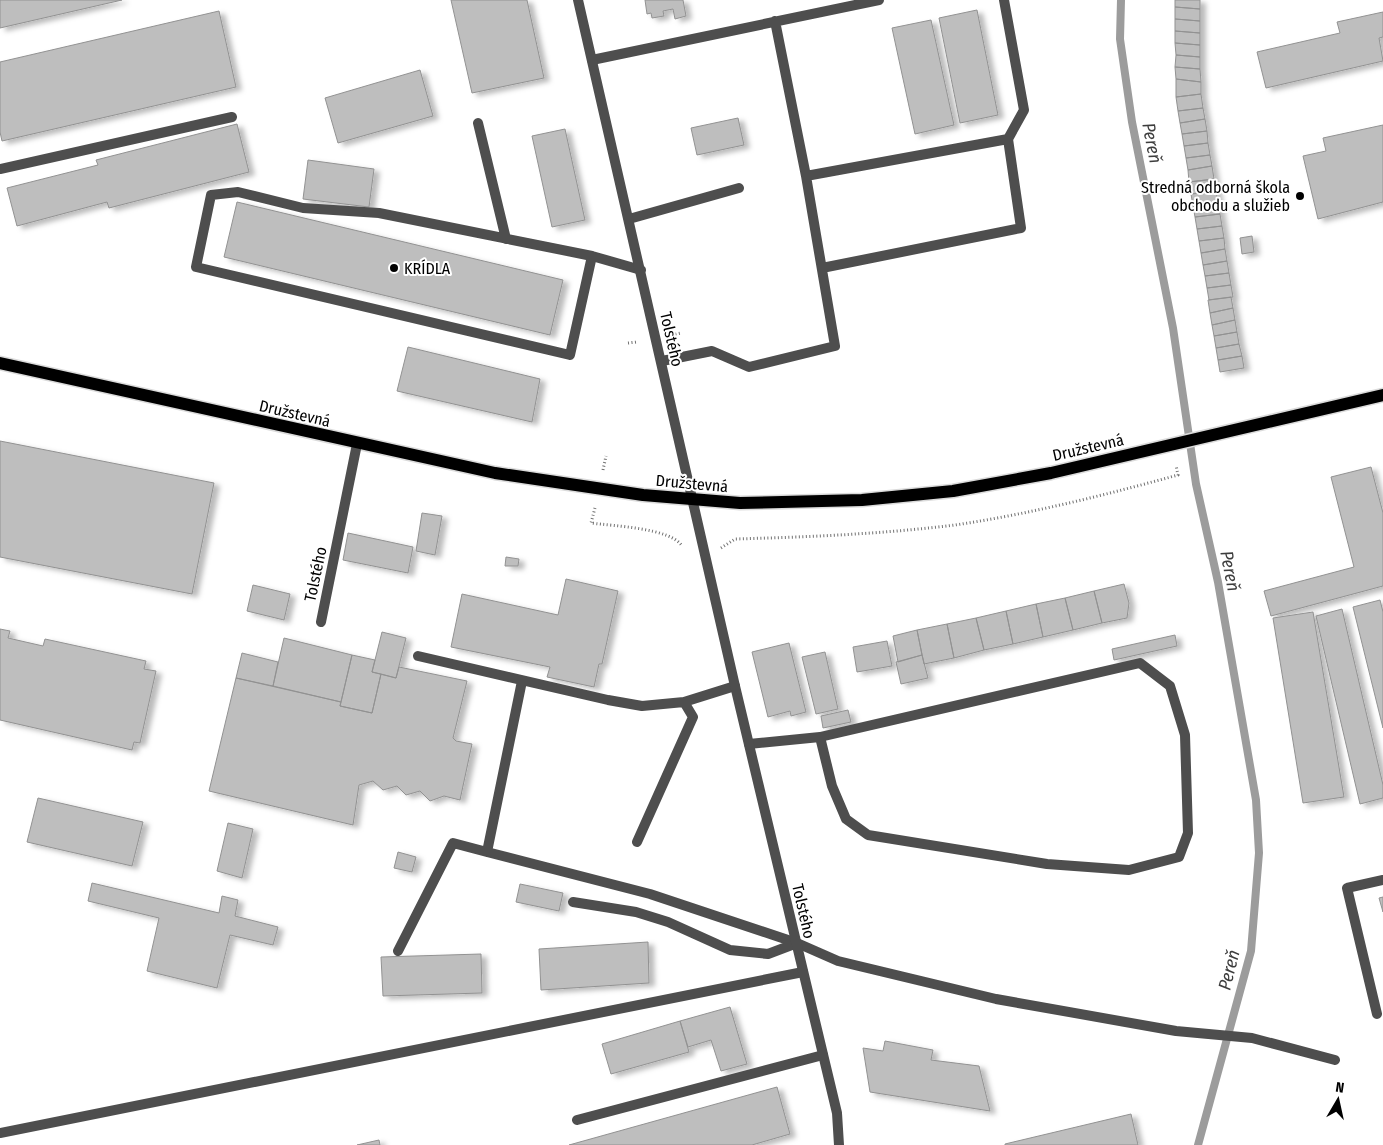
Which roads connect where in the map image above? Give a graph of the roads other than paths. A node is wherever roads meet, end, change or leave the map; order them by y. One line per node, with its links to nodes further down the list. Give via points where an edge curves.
1 (578, 0): 5 (street, Tolstého)
2 (879, 0): 4 (street)
3 (1004, 0): 8 (street, via 1024,110)
4 (775, 21): 5 (street); 10 (street)
5 (592, 60): 12 (street, Tolstého)
6 (232, 117): 9 (street)
7 (478, 123): 13 (street)
8 (1008, 139): 10 (street); 15 (street, via 1021,228)
9 (0, 169)
10 (806, 176): 15 (street)
11 (739, 188): 12 (street)
12 (629, 219): 16 (street, Tolstého)
13 (506, 238): 14 (street); 14 (street, via 378,213 303,208 238,192 211,195 196,267 570,355)
14 (592, 256): 16 (street)
15 (822, 268): 17 (street, via 835,346 750,367 712,351)
16 (641, 270): 17 (street, Tolstého)
17 (662, 361): 21 (street, Tolstého)
18 (0, 363): 20 (main road, Družstevná)
19 (1383, 395): 21 (main road, Družstevná, via 1051,473 953,491 816,502)
20 (357, 444): 21 (main road, Družstevná, via 495,473); 22 (street, Tolstého)
21 (693, 500): 25 (street, Tolstého)
22 (321, 622)
23 (418, 656): 24 (street)
24 (522, 681): 26 (street, via 642,706); 30 (street)
25 (734, 686): 26 (street); 28 (street, Tolstého)
26 (684, 702): 29 (street, via 693,717)
27 (820, 737): 27 (street, via 832,786 846,819 868,835 1047,864 1129,870 1179,856 1188,833 1185,735 1170,686 1140,662); 28 (street)
28 (749, 744): 33 (street, Tolstého)
29 (637, 842)
30 (487, 852): 33 (street, via 650,894); 34 (street, via 453,843)
31 (1383, 880): 36 (street, via 1346,888)
32 (573, 902): 33 (street, via 636,912 730,950 768,954)
33 (797, 943): 35 (street, Tolstého); 38 (street, via 838,961 996,999 1176,1031 1252,1038)
34 (398, 951)
35 (803, 972): 37 (street, Tolstého); 40 (street)
36 (1377, 1014)
37 (823, 1054): 39 (street); 41 (street, Tolstého, via 837,1113)
38 (1335, 1060)
39 (576, 1120)
40 (0, 1133)
41 (839, 1145)

